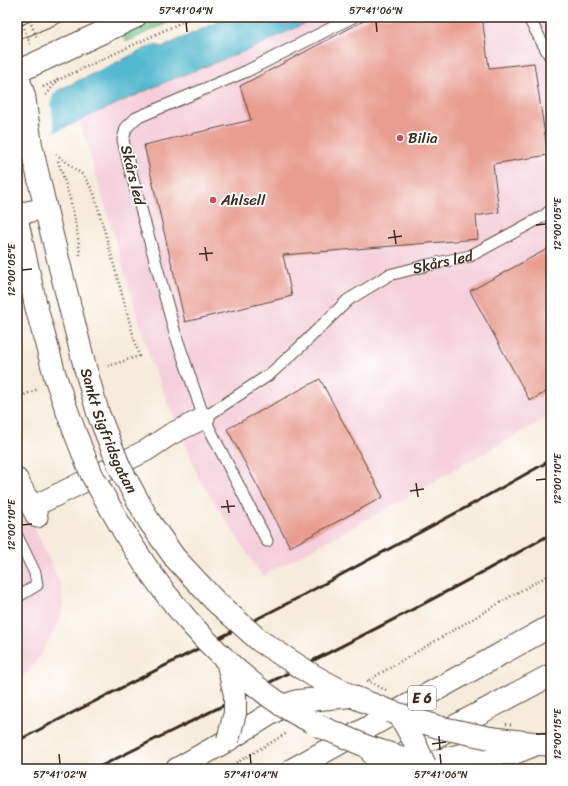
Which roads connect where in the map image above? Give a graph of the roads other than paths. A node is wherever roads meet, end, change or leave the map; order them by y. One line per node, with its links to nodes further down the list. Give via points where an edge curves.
1 (136, 17): 5 (main road)
2 (353, 17): 10 (lane, Skårs led, via 247,71 136,118 126,128 123,140 130,169 175,333)
3 (528, 17): 4 (lane)
4 (551, 58)
5 (17, 73): 6 (main road, Sankt Sigfridsgatan, via 25,100)
6 (46, 208): 8 (street); 18 (main road, Sankt Sigfridsgatan, bridge, via 62,280 96,367 98,413 120,468 149,521 175,558 215,601 260,641 314,676)
7 (551, 210): 10 (lane, Skårs led, via 470,256 389,275 348,300 270,374)
8 (17, 214)
9 (17, 220): 16 (main road, Sankt Sigfridsgatan, bridge, via 50,381 93,476 125,535 153,577 181,612)
10 (204, 418): 11 (street, Skårs led, via 69,490 34,512); 13 (lane)
11 (17, 479)
12 (17, 536): 14 (lane, via 35,573 37,585)
13 (267, 541)
14 (17, 597)
15 (551, 626): 26 (main road, E 6)
16 (227, 660): 19 (main road, Sankt Sigfridsgatan, bridge); 21 (main road, bridge, via 235,713)
17 (551, 675): 27 (main road)
18 (351, 696): 19 (main road, Sankt Sigfridsgatan, bridge, via 298,701); 20 (main road, Sankt Sigfridsgatan, bridge)
19 (283, 706): 21 (main road, Sankt Sigfridsgatan); 23 (main road, Sankt Sigfridsgatan, bridge, via 319,726)
20 (400, 716): 22 (main road, Sankt Sigfridsgatan, bridge, via 490,738); 24 (main road, bridge)
21 (228, 740): 25 (main road, Sankt Sigfridsgatan)
22 (544, 745): 24 (street, via 513,754 464,754 442,759)
23 (368, 747): 24 (main road, Sankt Sigfridsgatan, bridge); 28 (street, bridge)
24 (430, 768)
25 (177, 769)
26 (293, 769)
27 (376, 769)
28 (381, 769)

